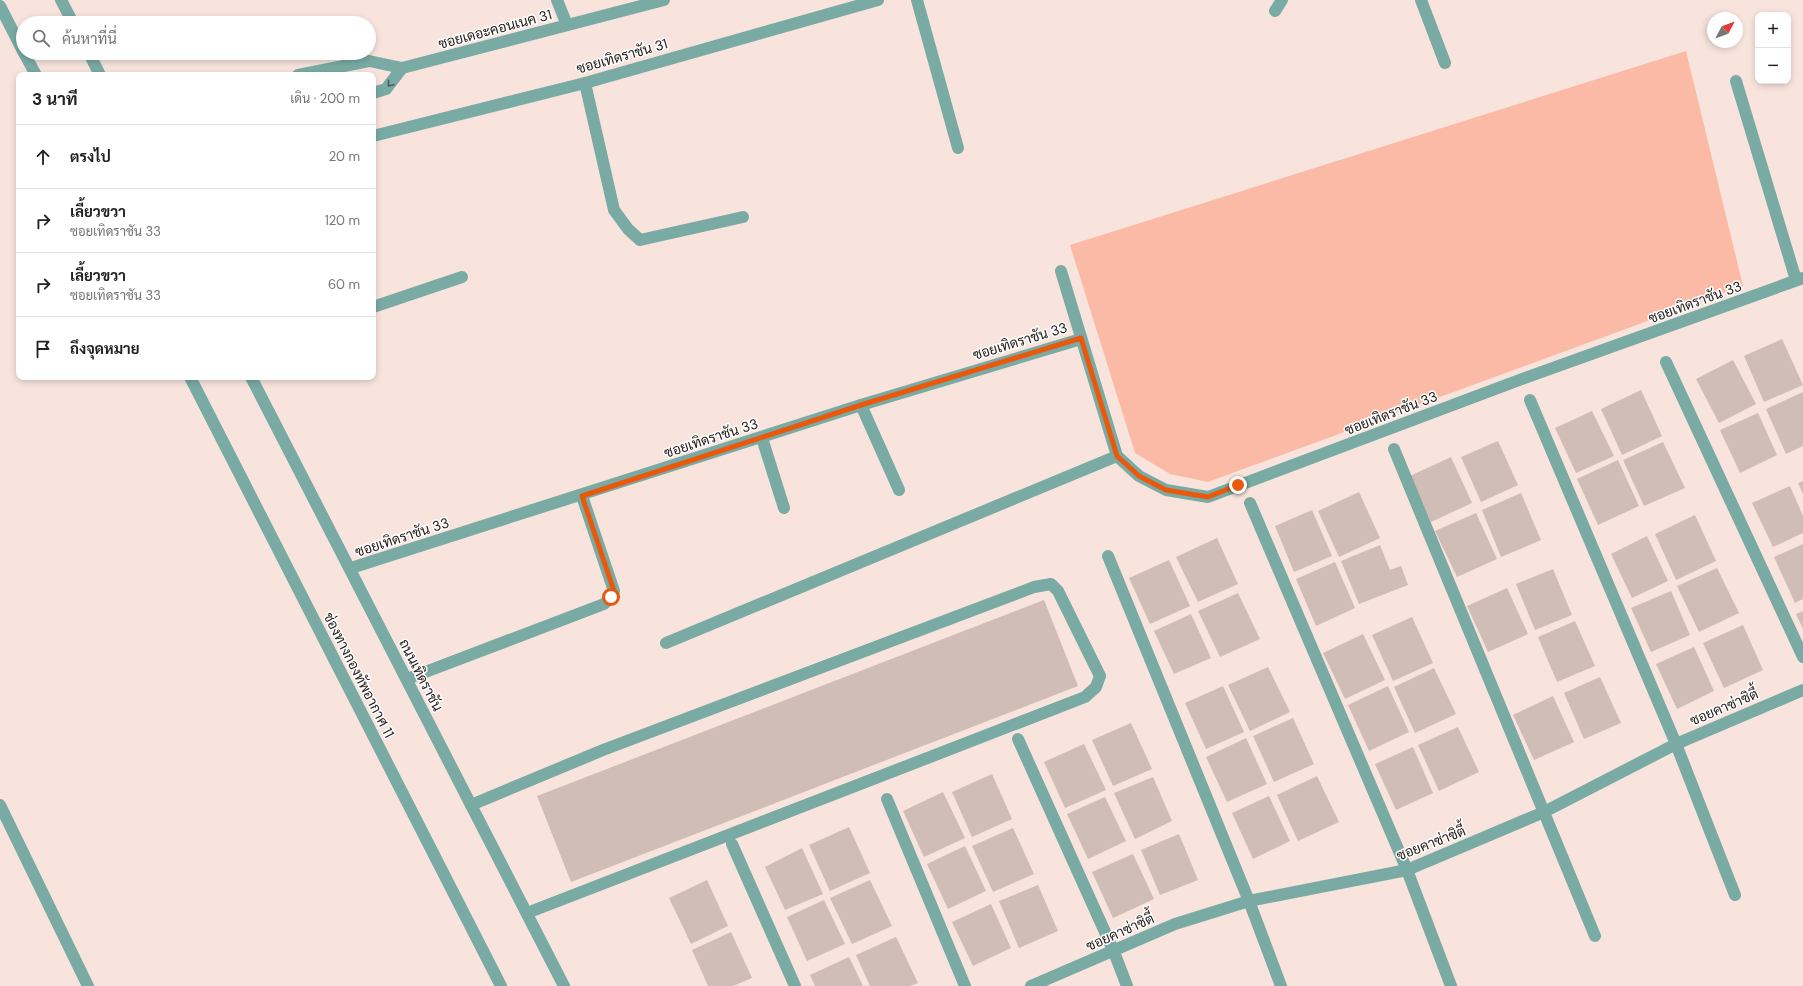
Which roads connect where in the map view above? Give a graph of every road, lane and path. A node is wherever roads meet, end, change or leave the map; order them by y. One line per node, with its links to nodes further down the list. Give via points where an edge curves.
1 (61, 0): 10 (street)
2 (557, 0): 11 (street)
3 (664, 0): 11 (street, ซอยเดอะคอนเนค 31)
4 (878, 0): 21 (street, ซอยเทิดราชัน 31)
5 (917, 0): 24 (street)
6 (1282, 0): 9 (street)
7 (1421, 0): 15 (street)
8 (0, 6): 12 (street)
9 (1275, 11)
10 (69, 16)
11 (567, 26): 16 (street, ซอยเดอะคอนเนค 31)
12 (16, 37)
13 (28, 60): 17 (street)
14 (92, 60): 18 (street)
15 (1445, 63)
16 (402, 68): 19 (street, ซอยเดอะคอนเนค 31, via 369,62); 22 (street, one-way to 22, via 386,89)
17 (34, 72)
18 (98, 72)
19 (314, 72)
20 (1736, 81): 28 (street)
21 (584, 83): 23 (street, ซอยเทิดราชัน 31); 25 (street, via 614,210 628,230 640,240)
22 (376, 92)
23 (376, 135)
24 (958, 148)
25 (743, 218)
26 (1061, 271): 30 (street, ซอยเทิดราชัน 33)
27 (462, 277): 29 (street)
28 (1800, 279): 38 (street, ซอยเทิดราชัน 33, via 1522,379 1208,497 1166,490 1139,476)
29 (376, 306)
30 (1081, 338): 35 (street, ซอยเทิดราชัน 33); 38 (street, ซอยเทิดราชัน 33)
31 (1666, 362): 46 (street)
32 (192, 380): 63 (street, ช่องทางกองทัพอากาศ 11)
33 (253, 380): 44 (street, ถนนเทิดราชัน)
34 (1530, 400): 50 (street)
35 (861, 405): 36 (street, ซอยเทิดราชัน 33); 39 (street)
36 (762, 438): 40 (street, ซอยเทิดราชัน 33); 42 (street)
37 (1394, 449): 54 (street)
38 (1117, 456): 45 (street)
39 (900, 490)
40 (582, 496): 44 (street, ซอยเทิดราชัน 33); 47 (street, via 614,591 611,597 604,604)
41 (1250, 503): 56 (street)
42 (784, 508)
43 (1108, 556): 58 (street)
44 (351, 568): 47 (street, ถนนเทิดราชัน)
45 (666, 644)
46 (1803, 657)
47 (407, 679): 53 (street, ถนนเทิดราชัน)
48 (1803, 690): 50 (street, ซอยคาซ่าซิตี้)
49 (1018, 739): 61 (street)
50 (1676, 744): 54 (street, ซอยคาซ่าซิตี้); 57 (street)
51 (887, 799): 66 (street)
52 (0, 805): 62 (street)
53 (472, 805): 59 (street, ถนนเทิดราชัน); 59 (street, via 603,750 1034,587 1051,584 1058,591 1100,676 1096,687 1086,697)
54 (1544, 812): 56 (street, ซอยคาซ่าซิตี้); 60 (street)
55 (732, 844): 65 (street)
56 (1407, 870): 58 (street, ซอยคาซ่าซิตี้); 70 (street)
57 (1735, 896)
58 (1250, 901): 61 (street, ซอยคาซ่าซิตี้, via 1175,924); 69 (street)
59 (527, 913): 64 (street, ถนนเทิดราชัน)
60 (1594, 936)
61 (1114, 952): 67 (street, ซอยคาซ่าซิตี้); 68 (street)
62 (88, 986)
63 (501, 986)
64 (564, 986)
65 (796, 986)
66 (965, 986)
67 (1031, 986)
68 (1127, 986)
69 (1281, 986)
70 (1451, 986)

